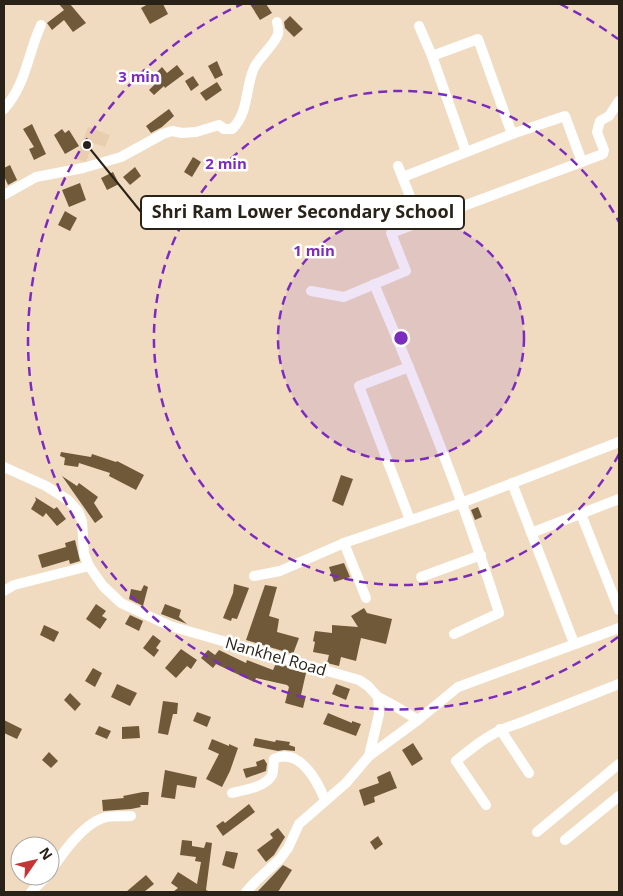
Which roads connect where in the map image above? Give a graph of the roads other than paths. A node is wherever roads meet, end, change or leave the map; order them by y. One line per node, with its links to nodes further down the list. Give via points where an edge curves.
1 (276, 22): 12 (street, via 277,37 254,68 243,113 232,129 219,125 196,132 172,131 121,157 36,177)
2 (41, 25): 6 (street, via 24,77)
3 (419, 26): 4 (street)
4 (432, 56): 7 (street, via 478,38); 8 (street)
5 (619, 102): 9 (street, via 609,116 600,121 597,132 604,150 602,154)
6 (4, 109)
7 (512, 134): 8 (street); 9 (street, via 565,116)
8 (466, 152): 11 (street)
9 (582, 162): 13 (street)
10 (398, 166): 11 (street)
11 (404, 177): 13 (street)
12 (4, 195)
13 (420, 222): 14 (street, via 392,233 406,271)
14 (374, 284): 15 (street, via 344,297); 16 (street)
15 (311, 292)
16 (409, 367): 21 (street); 23 (street, via 359,386)
17 (619, 442): 19 (street)
18 (4, 467): 27 (street, Nankhel Road, via 46,486 68,500 78,511 82,521 84,554)
19 (512, 483): 21 (street); 24 (street)
20 (619, 499): 22 (street)
21 (461, 503): 23 (street); 26 (street)
22 (580, 514): 24 (street); 32 (street)
23 (410, 520): 25 (street)
24 (531, 533): 35 (street)
25 (344, 543): 28 (street, via 280,571); 31 (street)
26 (481, 555): 29 (street); 34 (street, via 499,613)
27 (89, 566): 30 (street, via 14,585); 37 (street, Nankhel Road, via 103,586 121,602 170,626 359,680)
28 (254, 576)
29 (421, 576)
30 (4, 591)
31 (366, 598)
32 (619, 610)
33 (619, 628): 35 (street)
34 (454, 634)
35 (574, 643): 38 (street, via 458,687)
36 (619, 684): 39 (street)
37 (378, 697): 38 (street, Nankhel Road); 40 (street, via 379,714)
38 (418, 720): 40 (street)
39 (500, 729): 42 (street); 46 (street, via 456,761)
40 (369, 756): 45 (street, via 346,783)
41 (619, 764): 48 (street)
42 (529, 773)
43 (232, 793): 45 (street, via 268,780 274,759 280,756 294,758 307,768)
44 (619, 796): 49 (street)
45 (325, 800): 51 (street, via 299,824 279,860)
46 (486, 805)
47 (131, 816): 50 (street, via 104,818 92,824)
48 (537, 832)
49 (565, 840)
50 (60, 857)
51 (246, 892)

